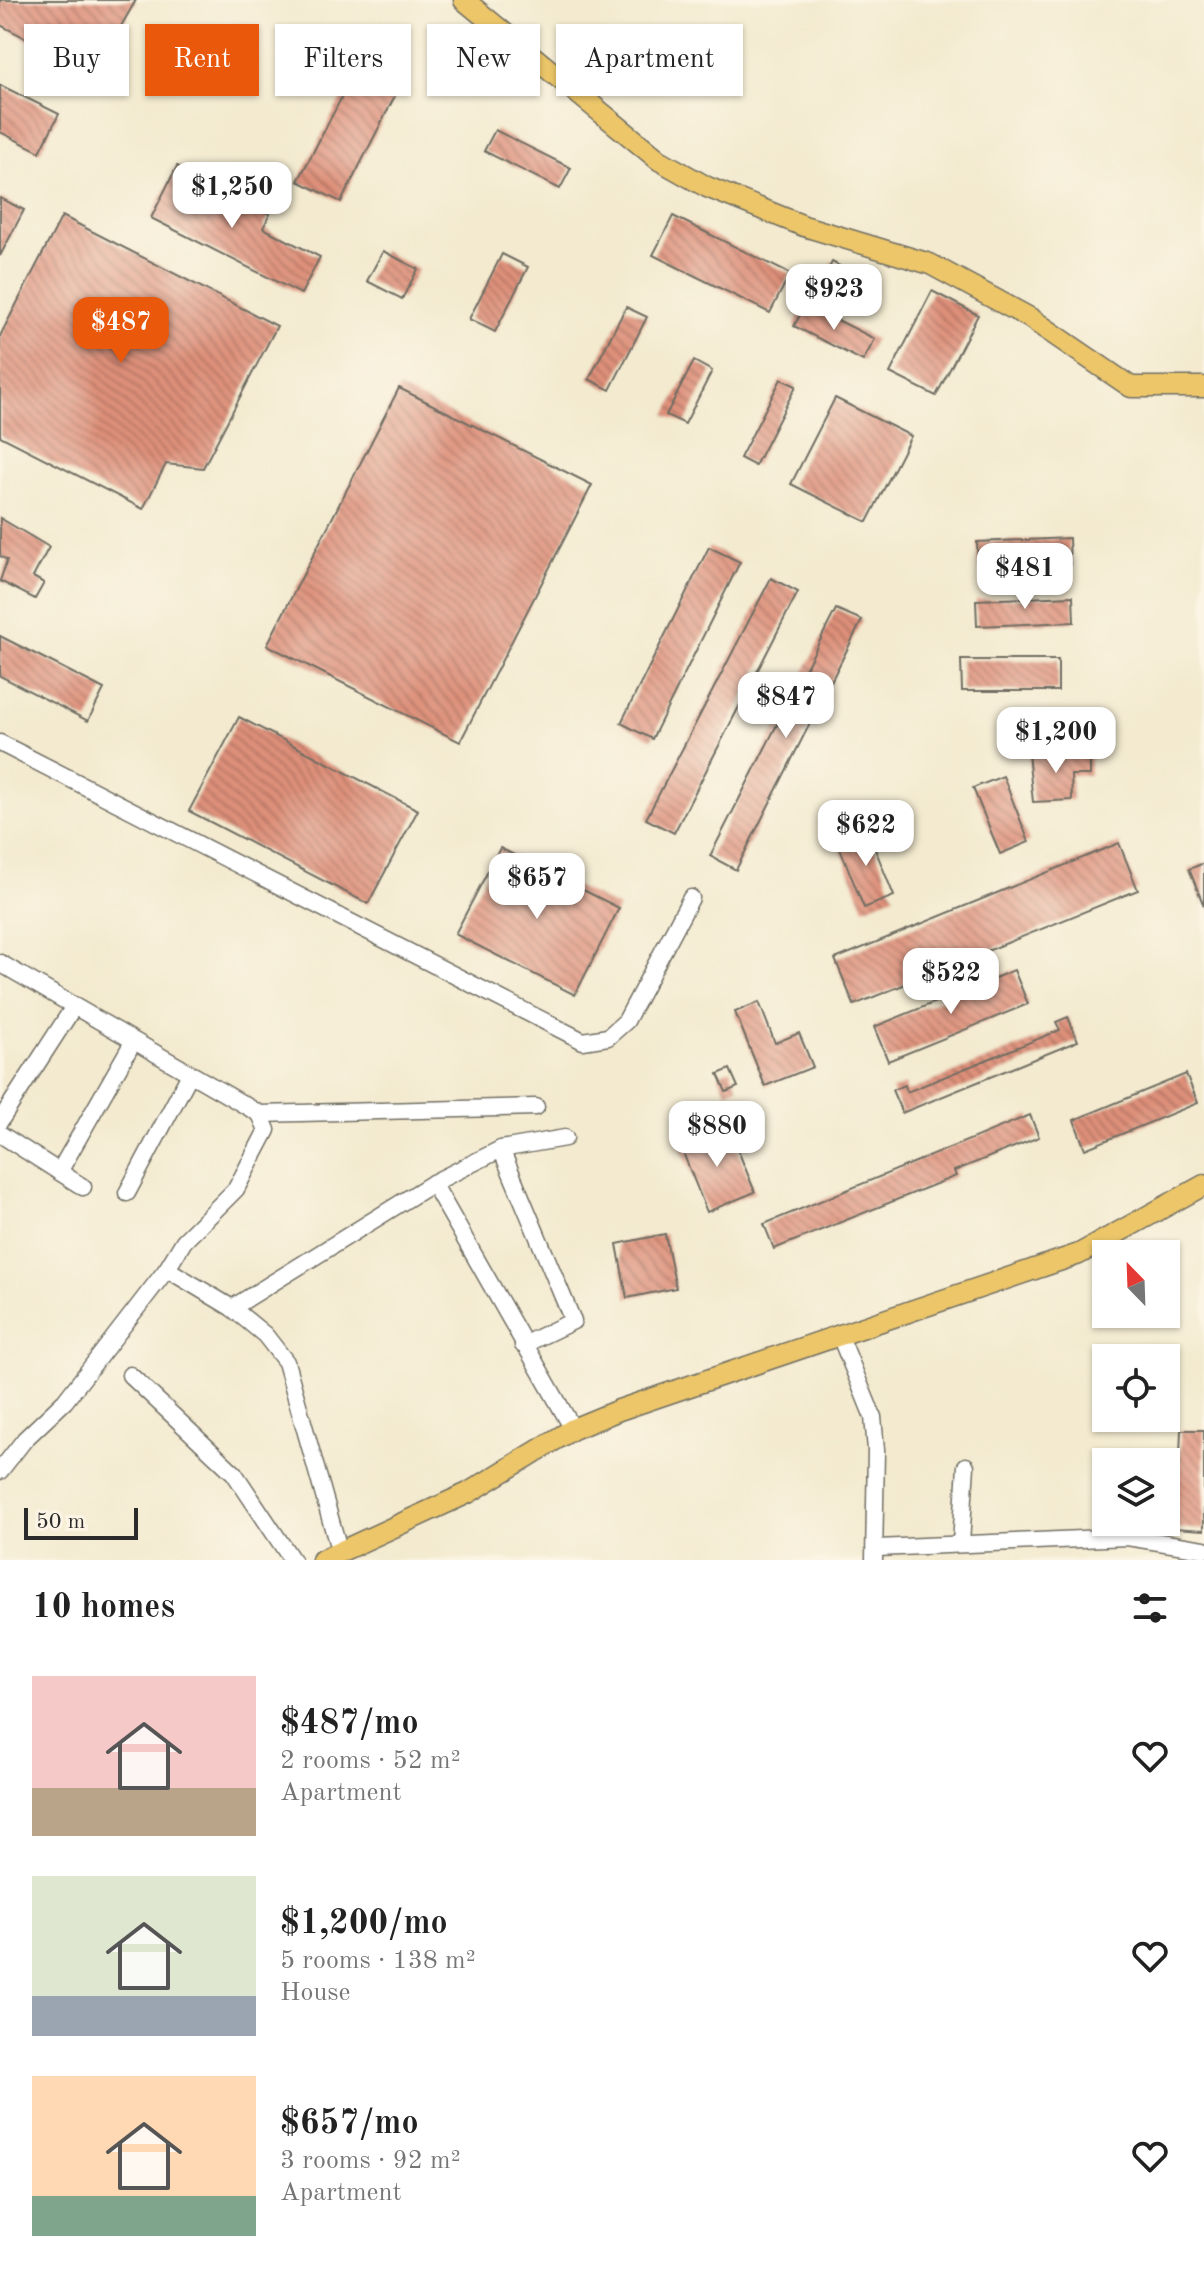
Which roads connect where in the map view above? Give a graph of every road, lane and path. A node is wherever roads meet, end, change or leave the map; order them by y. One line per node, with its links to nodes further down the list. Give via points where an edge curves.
1 (464, 0): 2 (main road, via 659,160 707,187 804,226 930,264 1030,318 1131,387)
2 (1204, 387)
3 (0, 743): 4 (street, via 583,1041 608,1037 626,1021)
4 (691, 898)
5 (0, 963): 6 (street)
6 (73, 1008): 7 (street); 11 (street)
7 (133, 1042): 8 (street); 15 (street)
8 (190, 1074): 10 (street); 19 (street)
9 (536, 1107): 10 (street)
10 (260, 1114): 20 (street, via 267,1130 244,1177 184,1241)
11 (0, 1121)
12 (0, 1134): 15 (street)
13 (565, 1138): 14 (street)
14 (501, 1149): 16 (street); 23 (street, via 573,1321)
15 (59, 1172): 18 (street)
16 (433, 1183): 21 (street); 23 (street)
17 (1204, 1185): 22 (main road, via 1079,1254)
18 (83, 1187)
19 (127, 1193)
20 (167, 1269): 21 (street); 27 (street, via 65,1401)
21 (232, 1308): 31 (street, via 265,1335 286,1362)
22 (840, 1336): 25 (main road); 30 (street, via 873,1417)
23 (523, 1345): 25 (street)
24 (130, 1375): 32 (street, via 234,1473)
25 (573, 1429): 31 (main road, via 468,1493)
26 (966, 1466): 28 (street)
27 (0, 1471)
28 (961, 1543): 29 (street, via 1127,1537); 30 (street)
29 (1204, 1549)
30 (876, 1554)
31 (331, 1556)
32 (292, 1560)

